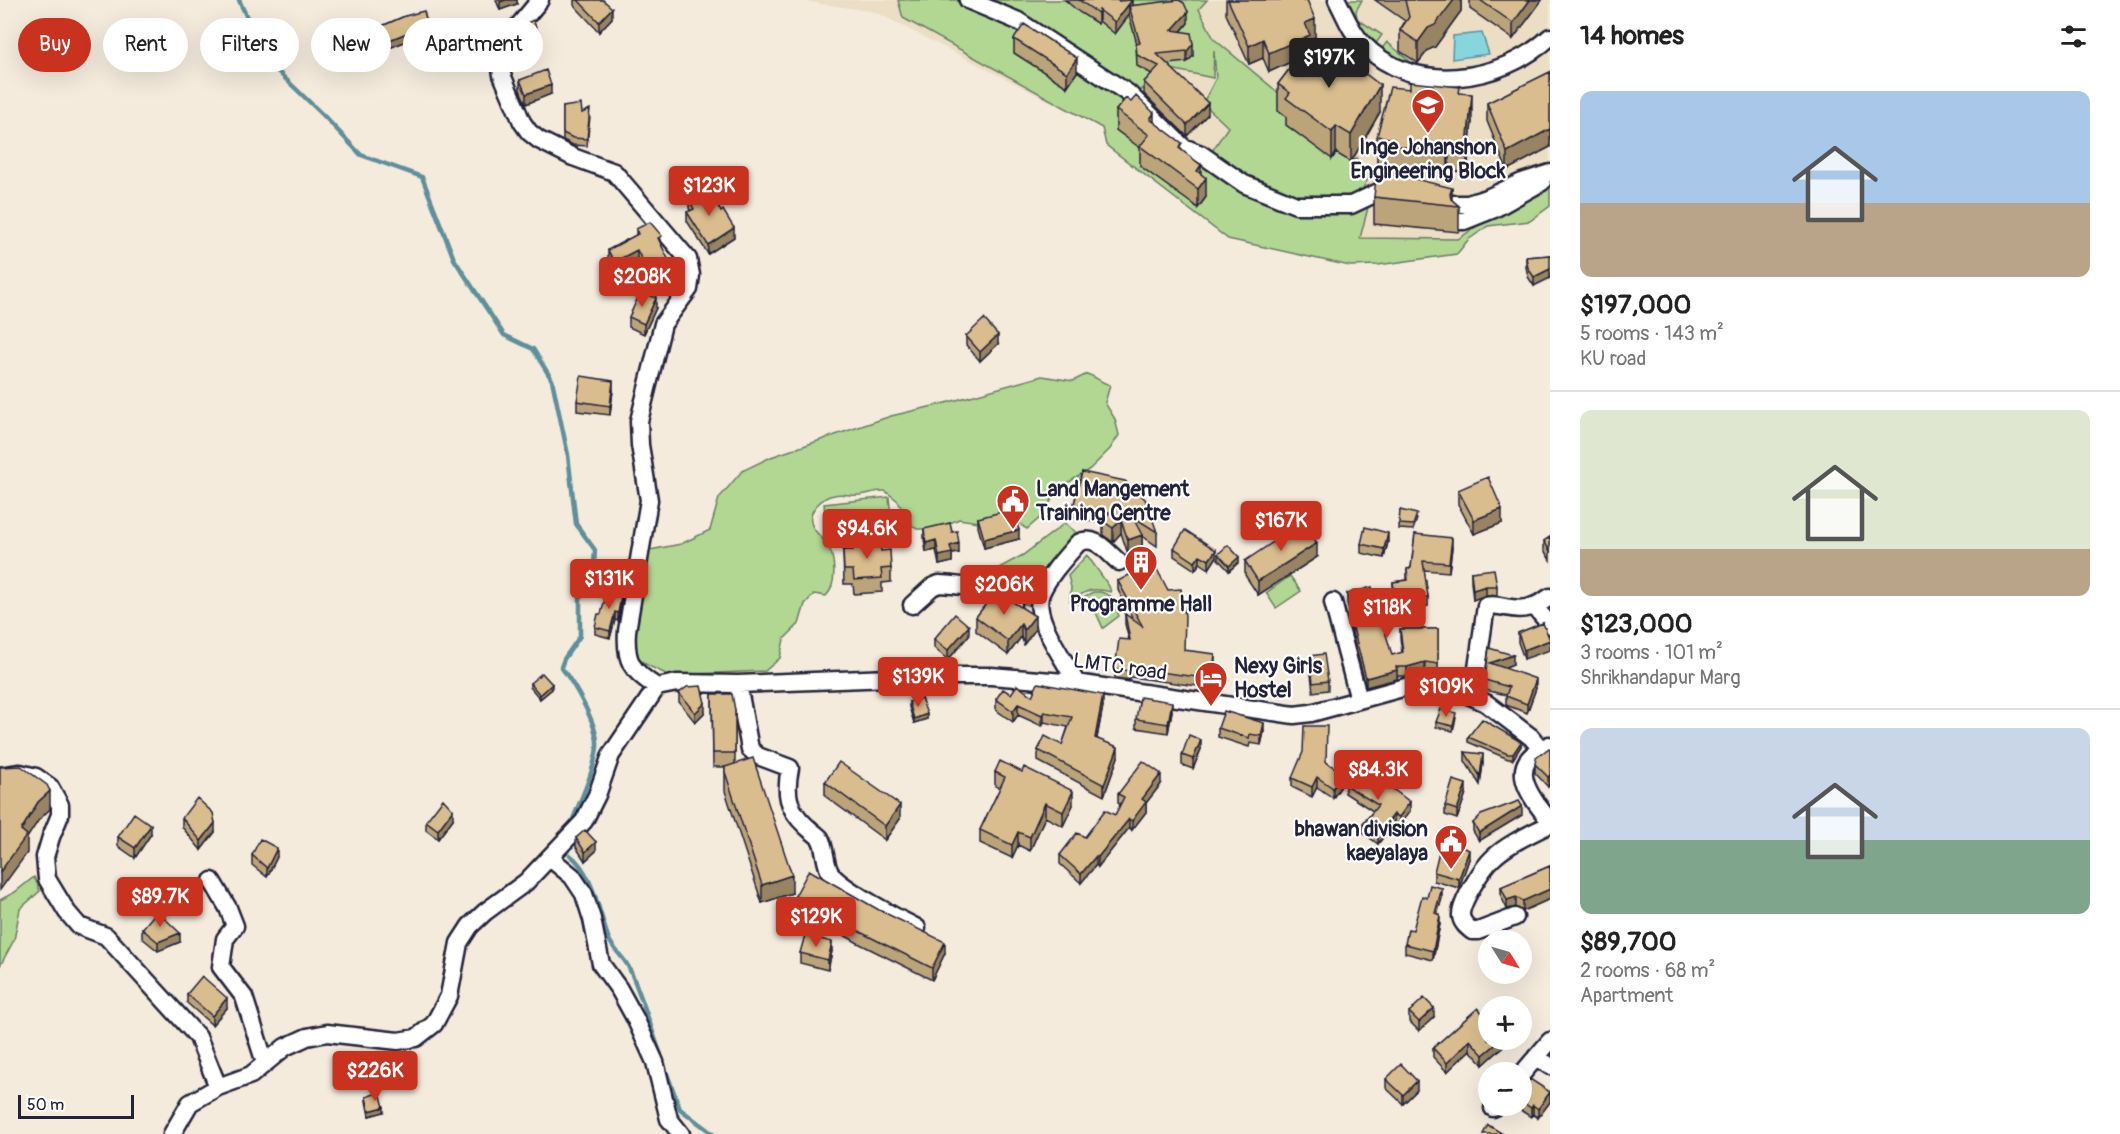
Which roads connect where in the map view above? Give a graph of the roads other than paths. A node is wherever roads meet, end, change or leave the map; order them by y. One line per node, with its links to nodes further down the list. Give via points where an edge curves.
1 (540, 0): 16 (street, via 501,48 502,75 522,122 539,140 614,172 688,259 691,274 689,289 663,324 639,421 649,500 626,652 633,667)
2 (969, 0): 5 (street, via 1018,21 1128,93 1184,147 1244,184 1296,205 1351,205 1387,188 1452,204 1468,204)
3 (1338, 0): 4 (street, via 1355,33 1368,48 1396,67 1431,77 1459,78 1495,70 1522,58)
4 (1550, 37)
5 (1550, 175): 6 (street, via 1494,209)
6 (1460, 221)
7 (1119, 562): 12 (street, via 1090,539 1078,543 1042,591 1038,605)
8 (1550, 597): 11 (street)
9 (1333, 602): 18 (street)
10 (912, 605): 12 (street, via 932,587 948,585 1003,597)
11 (1535, 608): 13 (street); 17 (street, via 1486,606)
12 (1042, 622): 14 (street)
13 (1550, 626)
14 (1076, 683): 15 (street, LMTC road, via 942,676); 18 (street, LMTC road, via 1294,715)
15 (738, 684): 16 (street, LMTC road, via 677,683); 25 (street, via 750,749 790,768 786,789 795,816 820,839 831,873)
16 (657, 687): 22 (street, via 611,755 584,821)
17 (1473, 696): 18 (street, LMTC road, via 1443,684 1424,682); 19 (street, LMTC road)
18 (1359, 700)
19 (1545, 747): 21 (street, via 1523,771 1531,798)
20 (0, 776): 29 (street, via 20,773 36,777 50,787 60,805 60,815 45,857 47,879 79,926 106,936 198,1037)
21 (1550, 822): 24 (street, via 1492,858 1466,898 1461,915 1472,931)
22 (552, 855): 28 (street, via 526,882 470,926 459,943 449,996 434,1024 416,1038 398,1041 327,1033 285,1047); 31 (street, via 584,894 601,964 635,1018 655,1062 669,1119)
23 (212, 880): 28 (street, via 235,926 225,939 221,967 244,997)
24 (1515, 917)
25 (917, 928)
26 (1550, 1041): 27 (street)
27 (1543, 1061)
28 (265, 1064): 29 (street, via 251,1075)
29 (218, 1086): 30 (street, via 190,1104)
30 (172, 1134)
31 (681, 1134)

